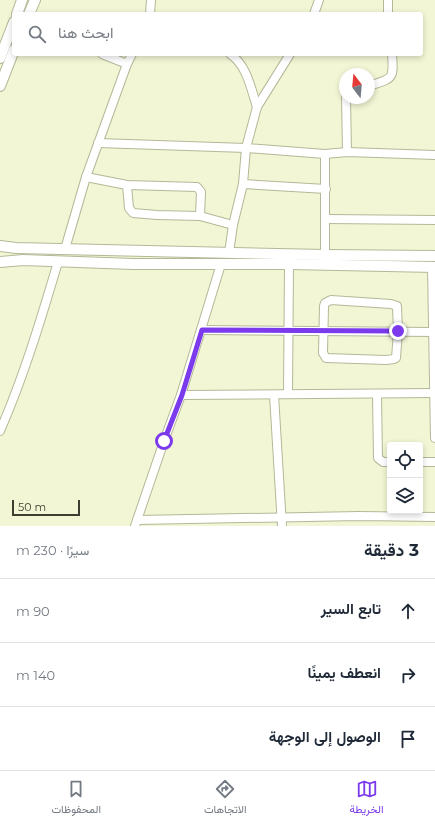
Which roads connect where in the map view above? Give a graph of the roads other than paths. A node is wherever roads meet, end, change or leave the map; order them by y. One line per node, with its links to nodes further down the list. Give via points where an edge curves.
1 (22, 0): 6 (street)
2 (35, 0): 7 (street)
3 (151, 0): 8 (street)
4 (320, 0): 9 (street)
5 (388, 0): 10 (street)
6 (18, 12)
7 (30, 12)
8 (150, 12)
9 (315, 12)
10 (388, 12)
11 (12, 27): 18 (street)
12 (12, 55): 21 (street)
13 (107, 56): 19 (street)
14 (131, 56): 19 (street)
15 (233, 56): 23 (street, via 245,71)
16 (289, 56): 23 (street)
17 (392, 56): 20 (street, via 392,76)
18 (0, 58)
19 (127, 64): 24 (street)
20 (375, 84)
21 (0, 86)
22 (346, 104): 26 (street)
23 (257, 107): 25 (street)
24 (98, 143): 25 (street); 29 (street)
25 (246, 148): 27 (street); 30 (street)
26 (347, 152): 27 (street); 28 (street)
27 (325, 154): 32 (street)
28 (435, 155)
29 (86, 177): 31 (street); 38 (street)
30 (243, 184): 32 (street); 36 (street)
31 (127, 185): 33 (street, via 129,208 133,212); 33 (street, via 197,187 201,192)
32 (326, 190): 34 (street)
33 (200, 216): 36 (street)
34 (326, 219): 35 (street); 40 (street)
35 (435, 220)
36 (233, 225): 39 (street)
37 (0, 246): 38 (street)
38 (65, 249): 39 (street)
39 (228, 253): 40 (street)
40 (325, 255): 41 (street)
41 (435, 256)
42 (0, 262): 43 (street)
43 (58, 262): 44 (street); 57 (street, via 28,360)
44 (221, 264): 45 (street); 47 (street)
45 (289, 264): 46 (street); 48 (street)
46 (434, 267): 51 (street)
47 (202, 330): 48 (street); 54 (street)
48 (288, 331): 49 (street); 52 (street)
49 (324, 331): 50 (street); 50 (street, via 323,353 326,358 386,360 396,358); 50 (street, via 324,306 328,301 337,300 394,304 397,307)
50 (398, 331): 51 (street)
51 (434, 332): 53 (street)
52 (288, 394): 55 (street); 56 (street)
53 (435, 394): 56 (street); 58 (street)
54 (182, 395): 55 (street); 64 (street)
55 (274, 395): 62 (street)
56 (377, 395): 59 (street, via 378,458)
57 (1, 427)
58 (435, 438)
59 (387, 462)
60 (423, 462): 61 (street)
61 (435, 462)
62 (281, 517): 63 (street); 64 (street); 65 (street)
63 (435, 517)
64 (136, 523)
65 (282, 526)

